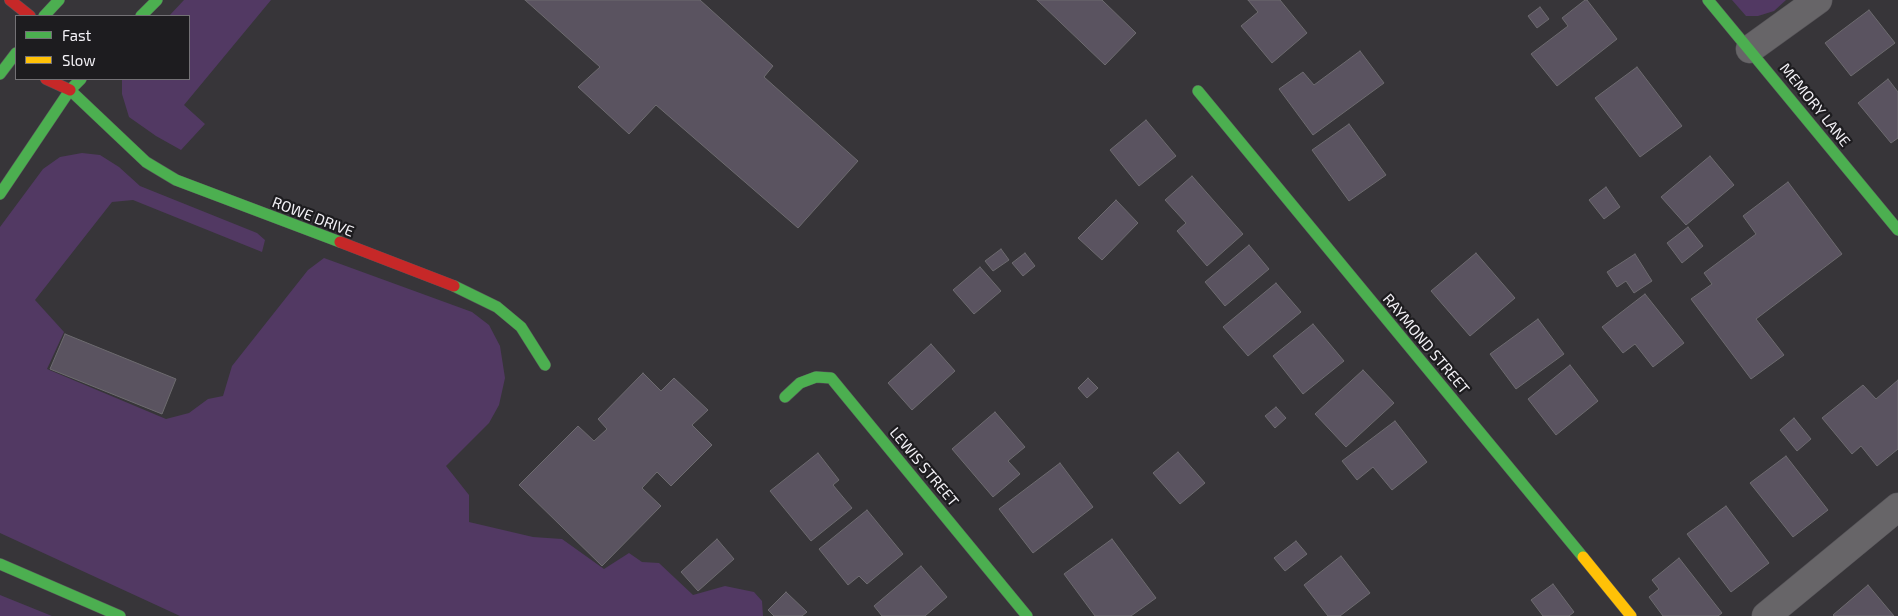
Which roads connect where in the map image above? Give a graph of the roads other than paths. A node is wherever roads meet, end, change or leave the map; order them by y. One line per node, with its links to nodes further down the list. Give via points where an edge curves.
1 (10, 0): 6 (main road)
2 (59, 0): 7 (main road)
3 (157, 0): 8 (main road)
4 (1708, 0): 9 (main road, MEMORY LANE)
5 (1818, 0): 9 (street)
6 (29, 15)
7 (45, 15)
8 (142, 15)
9 (1750, 49): 17 (main road, MEMORY LANE)
10 (0, 55): 11 (main road)
11 (14, 60): 12 (main road)
12 (0, 74)
13 (50, 80): 14 (main road, ROWE DRIVE)
14 (68, 84): 16 (main road); 18 (main road, ROWE DRIVE, via 146,162 176,180 449,284 497,307 521,328)
15 (1198, 91): 24 (main road, RAYMOND STREET)
16 (0, 194)
17 (1898, 230)
18 (545, 365)
19 (785, 397): 23 (main road, LEWIS STREET, via 800,383 816,377 831,378)
20 (1898, 507): 25 (street)
21 (0, 564): 22 (main road)
22 (120, 616)
23 (1027, 616)
24 (1632, 616)
25 (1766, 616)

